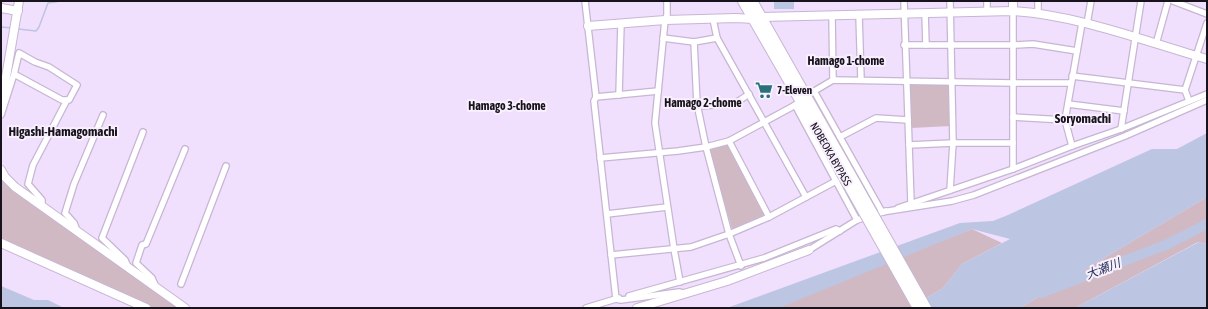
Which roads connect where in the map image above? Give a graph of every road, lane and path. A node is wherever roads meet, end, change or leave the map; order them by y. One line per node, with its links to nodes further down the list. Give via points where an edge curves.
1 (18, 1): 17 (street)
2 (585, 1): 33 (street)
3 (667, 1): 29 (street)
4 (743, 1): 27 (highway, NOBEOKA BYPASS)
5 (752, 1): 27 (highway, NOBEOKA BYPASS)
6 (904, 1): 21 (street)
7 (950, 1): 20 (street)
8 (987, 1): 18 (street)
9 (1013, 1): 19 (street)
10 (1038, 1): 23 (street)
11 (1091, 1): 31 (street)
12 (1141, 1): 36 (street)
13 (1168, 1): 38 (street)
14 (1173, 1): 15 (street)
15 (1184, 3): 24 (street)
16 (1, 8): 17 (street)
17 (18, 11): 66 (street)
18 (987, 11): 19 (street); 20 (street)
19 (1013, 11): 23 (street); 42 (street)
20 (950, 12): 22 (street); 41 (street)
21 (904, 13): 22 (street); 25 (street); 39 (street)
22 (925, 13): 40 (street)
23 (1038, 13): 31 (street)
24 (1207, 14)
25 (859, 15): 26 (street); 49 (street)
26 (832, 16): 27 (street); 48 (street)
27 (758, 18): 28 (street); 61 (highway, NOBEOKA BYPASS)
28 (714, 19): 29 (street); 35 (street)
29 (665, 20): 30 (street); 34 (street)
30 (621, 23): 33 (street); 59 (street)
31 (1085, 23): 36 (street); 43 (street)
32 (1207, 23): 44 (street)
33 (588, 26): 60 (street)
34 (663, 38): 37 (street); 56 (street)
35 (717, 38): 37 (street); 57 (street)
36 (1135, 38): 38 (street); 54 (street)
37 (694, 42): 67 (street)
38 (1156, 44): 44 (street)
39 (904, 45): 40 (street); 50 (street)
40 (926, 45): 41 (street)
41 (951, 45): 42 (street); 52 (street)
42 (1014, 45): 43 (street, via 1033,44); 53 (street)
43 (1077, 51): 47 (street)
44 (1195, 56): 45 (street); 55 (street)
45 (1207, 59)
46 (14, 74): 62 (street, via 62,100); 62 (street, via 19,52 77,85); 69 (street)
47 (1072, 76): 51 (street); 54 (street)
48 (833, 80): 49 (street); 61 (street)
49 (861, 80): 50 (street)
50 (906, 81): 52 (street); 72 (street)
51 (1071, 82): 53 (street); 65 (street)
52 (952, 83): 53 (street); 79 (street)
53 (1013, 83): 71 (street)
54 (1128, 83): 55 (street); 68 (street)
55 (1185, 90): 64 (street)
56 (658, 91): 59 (street); 85 (street, via 655,123)
57 (749, 94): 67 (street, via 734,104); 74 (street)
58 (1207, 94): 64 (street)
59 (619, 95): 60 (street)
60 (596, 97): 86 (street, via 594,101)
61 (804, 98): 74 (street); 77 (street); 88 (highway, NOBEOKA BYPASS); 91 (street)
62 (67, 100): 95 (street, via 33,166 28,184 42,200)
63 (1207, 100): 97 (street, via 1125,136 974,195)
64 (1189, 101): 75 (street)
65 (1068, 104): 68 (street); 73 (street)
66 (1, 106)
67 (697, 106): 83 (street)
68 (1124, 111): 75 (street)
69 (1, 115)
70 (103, 115): 101 (street, via 74,184 65,213)
71 (1013, 117): 73 (street); 80 (street)
72 (908, 120): 77 (street, via 876,118); 81 (street)
73 (1065, 120): 82 (street)
74 (764, 121): 78 (street); 93 (street)
75 (1121, 129): 82 (street)
76 (143, 132): 109 (street, via 102,238 125,260)
77 (840, 137): 97 (street)
78 (729, 141): 83 (street); 99 (street)
79 (953, 143): 80 (street); 81 (street); 92 (street)
80 (1013, 143): 89 (street)
81 (909, 145): 94 (street)
82 (1072, 146): 89 (street)
83 (706, 147): 85 (street); 103 (street)
84 (185, 149): 112 (street, via 136,263 152,278)
85 (659, 153): 86 (street); 96 (street)
86 (600, 158): 98 (street)
87 (226, 166): 111 (street)
88 (842, 166): 119 (highway, NOBEOKA BYPASS, bridge); 120 (highway, NOBEOKA BYPASS, bridge)
89 (1013, 169): 92 (street)
90 (1, 170): 95 (street, via 15,187)
91 (836, 180): 93 (street); 100 (street)
92 (950, 190): 94 (street)
93 (806, 197): 99 (street)
94 (911, 203): 97 (street)
95 (42, 206): 101 (street)
96 (667, 207): 98 (street); 105 (street)
97 (882, 212): 100 (street)
98 (606, 214): 107 (street)
99 (768, 217): 103 (street)
100 (857, 220): 102 (street)
101 (77, 231): 109 (street)
102 (840, 231): 106 (street); 108 (street, via 836,229 788,250)
103 (729, 234): 105 (street, via 691,248); 108 (street)
104 (1, 243): 115 (street)
105 (674, 249): 107 (street); 110 (street)
106 (809, 250): 113 (street)
107 (611, 255): 114 (street)
108 (741, 266): 110 (street)
109 (128, 267): 112 (street)
110 (680, 282): 114 (street)
111 (181, 284)
112 (156, 287): 116 (street)
113 (685, 294): 114 (street, via 678,292); 118 (street)
114 (616, 299): 117 (street)
115 (146, 308)
116 (185, 308)
117 (586, 308)
118 (637, 308)
119 (918, 308)
120 (926, 308)

